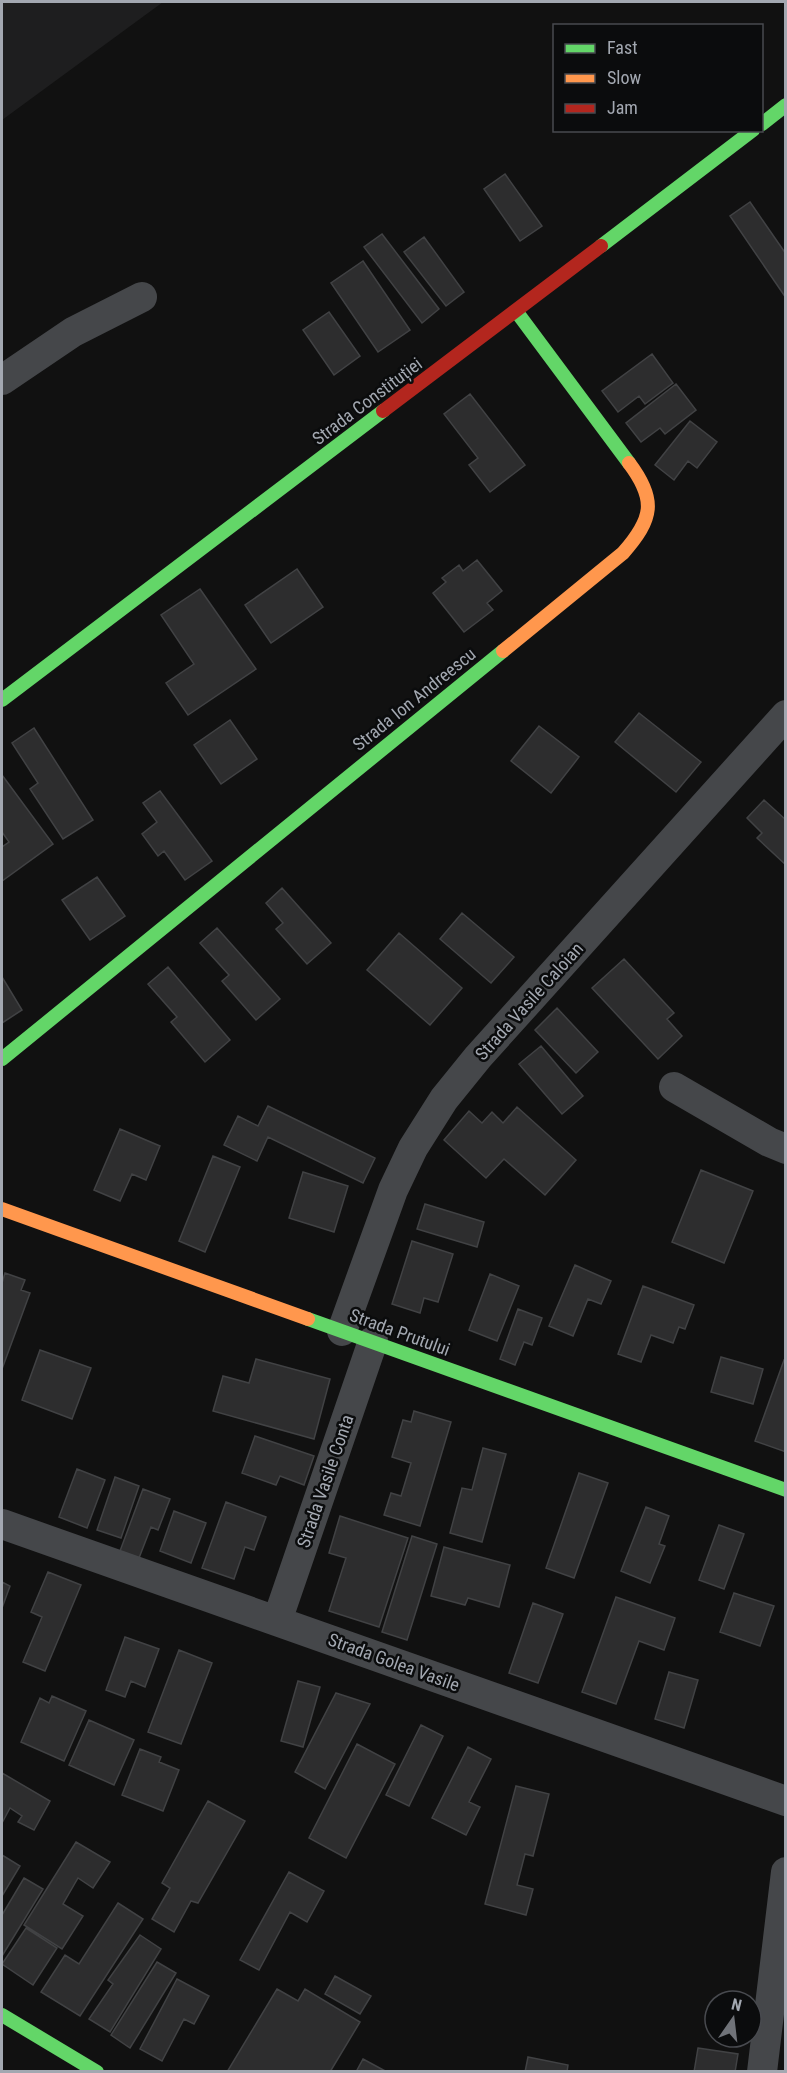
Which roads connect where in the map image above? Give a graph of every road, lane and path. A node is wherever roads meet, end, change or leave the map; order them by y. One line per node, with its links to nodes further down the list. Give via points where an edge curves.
1 (786, 105): 2 (street)
2 (763, 123)
3 (750, 132): 5 (street, Strada Constituției)
4 (142, 297): 6 (street, via 73,332)
5 (516, 311): 7 (street, Strada Constituției); 9 (street, Strada Ion Andreescu, via 643,482 649,500 648,518 636,538)
6 (2, 380)
7 (2, 700)
8 (786, 715): 13 (street, Strada Vasile Caloian, via 444,1099 413,1148 393,1190)
9 (2, 1059)
10 (674, 1087): 11 (street)
11 (786, 1149)
12 (2, 1209): 13 (street, Strada Prutului)
13 (342, 1331): 14 (street, Strada Prutului)
14 (373, 1341): 15 (street, Strada Prutului); 17 (street, Strada Vasile Conta)
15 (786, 1490)
16 (2, 1524): 17 (street, Strada Golea Vasile)
17 (277, 1621): 18 (street, Strada Golea Vasile)
18 (786, 1801)
19 (786, 1872): 22 (street)
20 (2, 2015): 21 (street)
21 (97, 2072)
22 (762, 2072)

